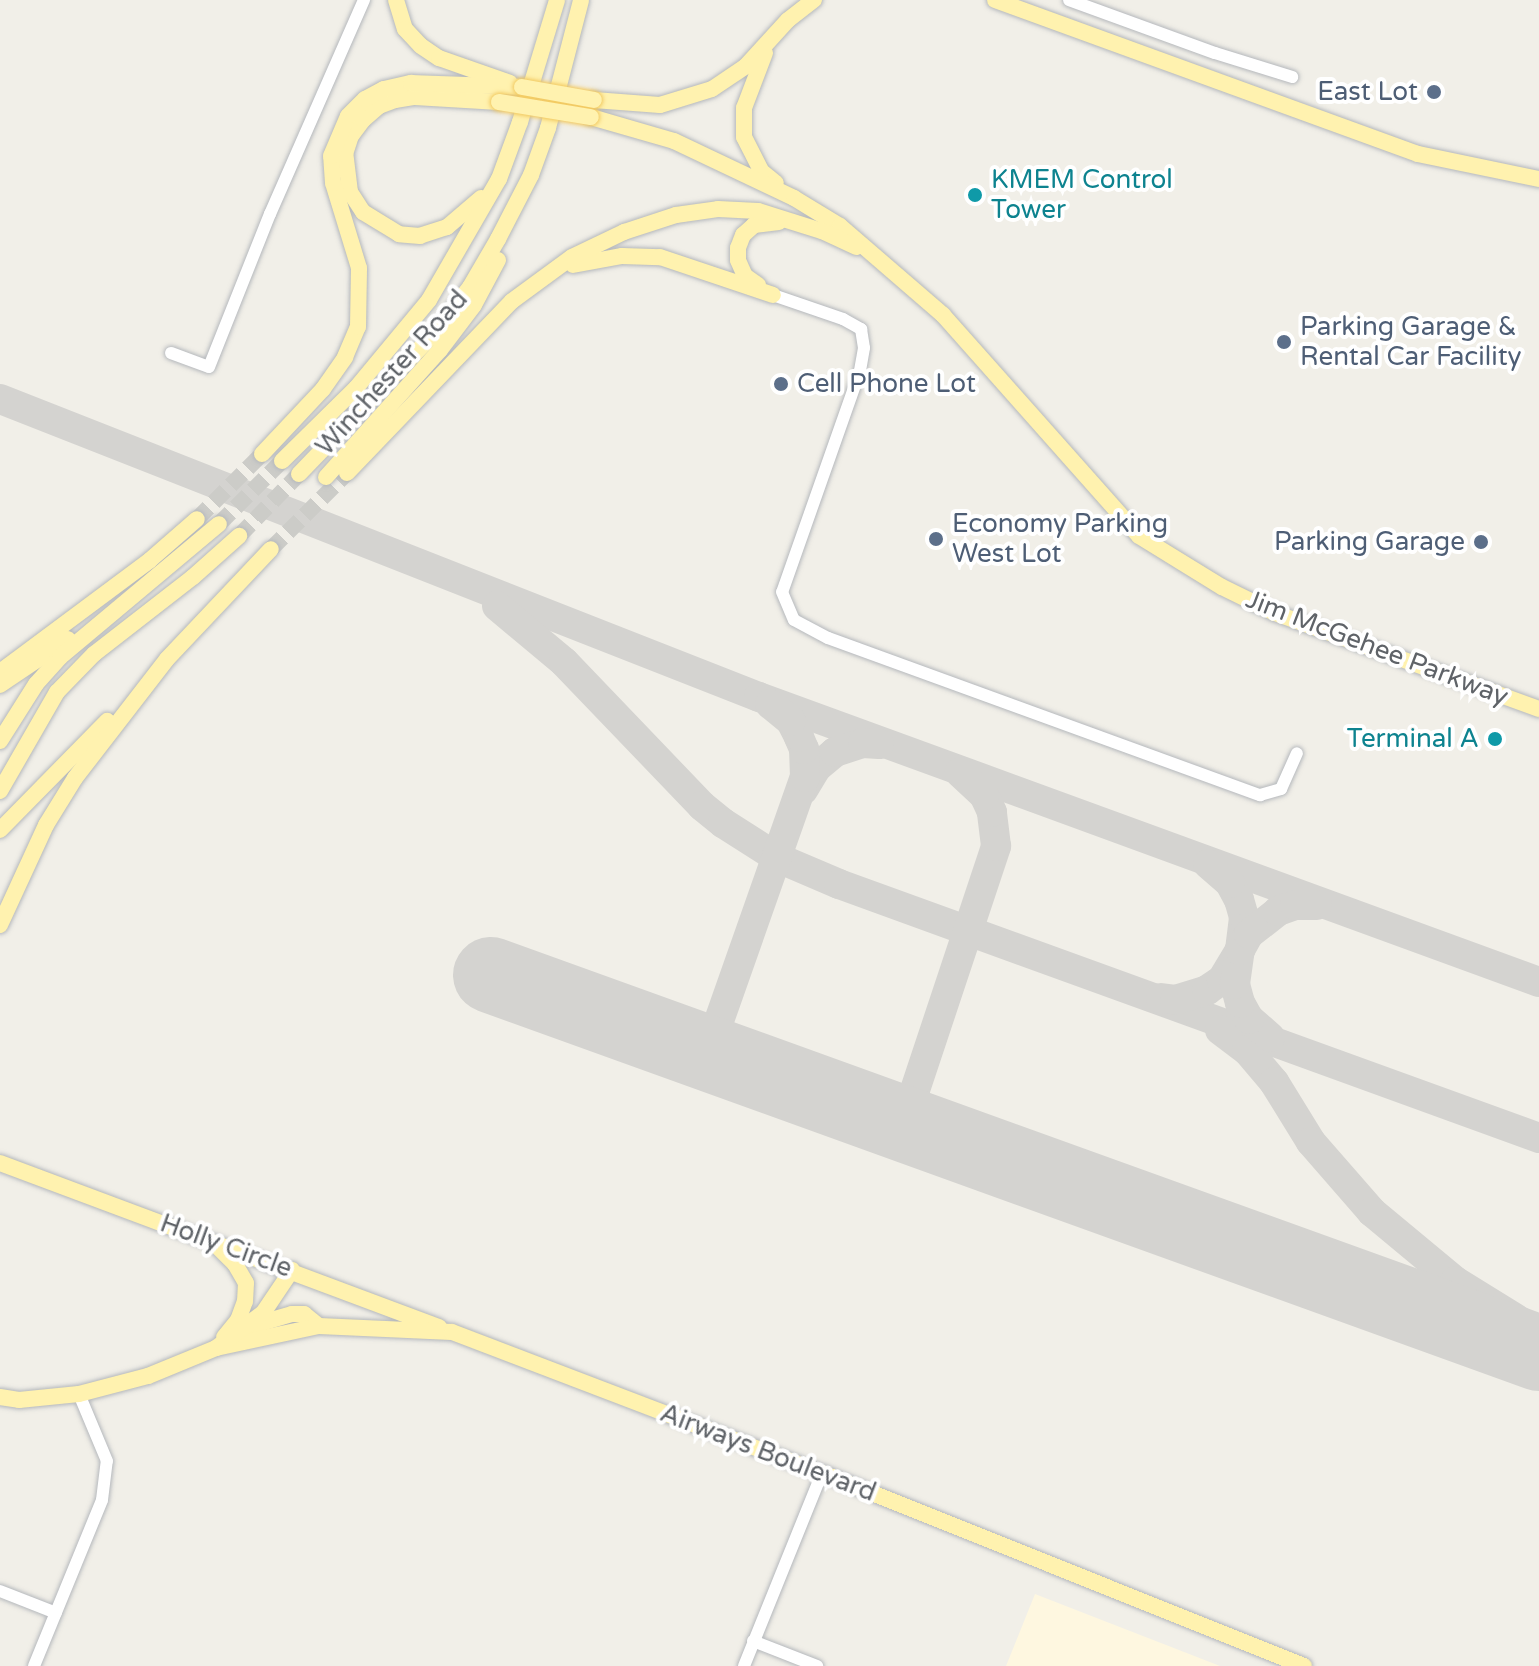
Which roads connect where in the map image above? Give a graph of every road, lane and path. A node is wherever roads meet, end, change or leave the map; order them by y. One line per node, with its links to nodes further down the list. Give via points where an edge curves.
1 (364, 0): 21 (street, via 209,367)
2 (396, 0): 12 (main road, via 405,29 421,46 439,58)
3 (548, 0): 9 (main road)
4 (557, 0): 9 (main road, Winchester Road)
5 (581, 0): 13 (main road, Winchester Road)
6 (814, 0): 10 (main road)
7 (995, 0): 15 (main road, via 1418,154)
8 (1069, 0): 11 (street)
9 (547, 35): 14 (main road, Winchester Road)
10 (769, 44): 12 (main road, bridge, via 712,89 660,105); 16 (main road, via 744,108 744,137 761,171)
11 (1292, 77)
12 (522, 87): 22 (main road, via 411,83 374,94 348,116 331,156 333,183 359,268 358,327 323,389)
13 (531, 175): 25 (main road, Winchester Road, via 484,263 438,328); 26 (main road, via 501,255 474,305 400,398)
14 (499, 179): 16 (main road, bridge, via 447,227 420,236 399,234 363,212 350,192 345,154 351,136 379,106 415,97 499,102 591,117 674,141); 23 (main road, Winchester Road, via 429,300 356,388)
15 (1539, 179)
16 (794, 198): 18 (main road, Jim McGehee Parkway, via 840,226)
17 (801, 224): 18 (main road); 19 (main road, via 744,210 676,215 624,232); 20 (main road, via 765,221 743,235 738,260 745,276)
18 (875, 256): 35 (main road, Jim McGehee Parkway, via 943,315 1139,536 1275,613)
19 (545, 275): 20 (main road, via 589,260 660,257); 24 (main road, via 452,360)
20 (773, 295): 37 (street, via 861,329 864,348 782,592 794,620 828,638 1260,795 1281,789)
21 (171, 353)
22 (262, 454)
23 (282, 461)
24 (347, 473)
25 (299, 474)
26 (326, 477)
27 (197, 519): 33 (main road)
28 (219, 524): 31 (main road)
29 (239, 536): 38 (main road, via 94,654 57,692)
30 (271, 549): 32 (main road)
31 (110, 612): 34 (main road); 36 (main road, via 36,684)
32 (167, 659): 39 (main road); 40 (main road, via 67,790)
33 (0, 672)
34 (0, 685)
35 (1537, 708)
36 (0, 741)
37 (1297, 753)
38 (0, 791)
39 (0, 830)
40 (0, 925)
41 (3, 1163): 42 (main road, Holly Circle)
42 (212, 1241): 43 (main road, Holly Circle); 47 (main road, via 246,1283 238,1320)
43 (292, 1270): 45 (main road, Airways Boulevard); 46 (main road, Holly Circle)
44 (319, 1326): 45 (main road, via 304,1314 292,1314); 46 (main road, Airways Boulevard); 47 (main road, Airways Boulevard)
45 (246, 1328): 47 (main road, Airways Boulevard)
46 (452, 1332): 50 (main road, Airways Boulevard)
47 (216, 1348): 48 (main road, Airways Boulevard, via 148,1376)
48 (79, 1394): 49 (main road, Airways Boulevard); 52 (street, via 107,1461 102,1500)
49 (0, 1397)
50 (822, 1473): 53 (street); 57 (main road, Airways Boulevard)
51 (0, 1591): 52 (street)
52 (56, 1613): 54 (street)
53 (753, 1641): 55 (street); 56 (street)
54 (34, 1666)
55 (744, 1666)
56 (817, 1666)
57 (1304, 1666)

